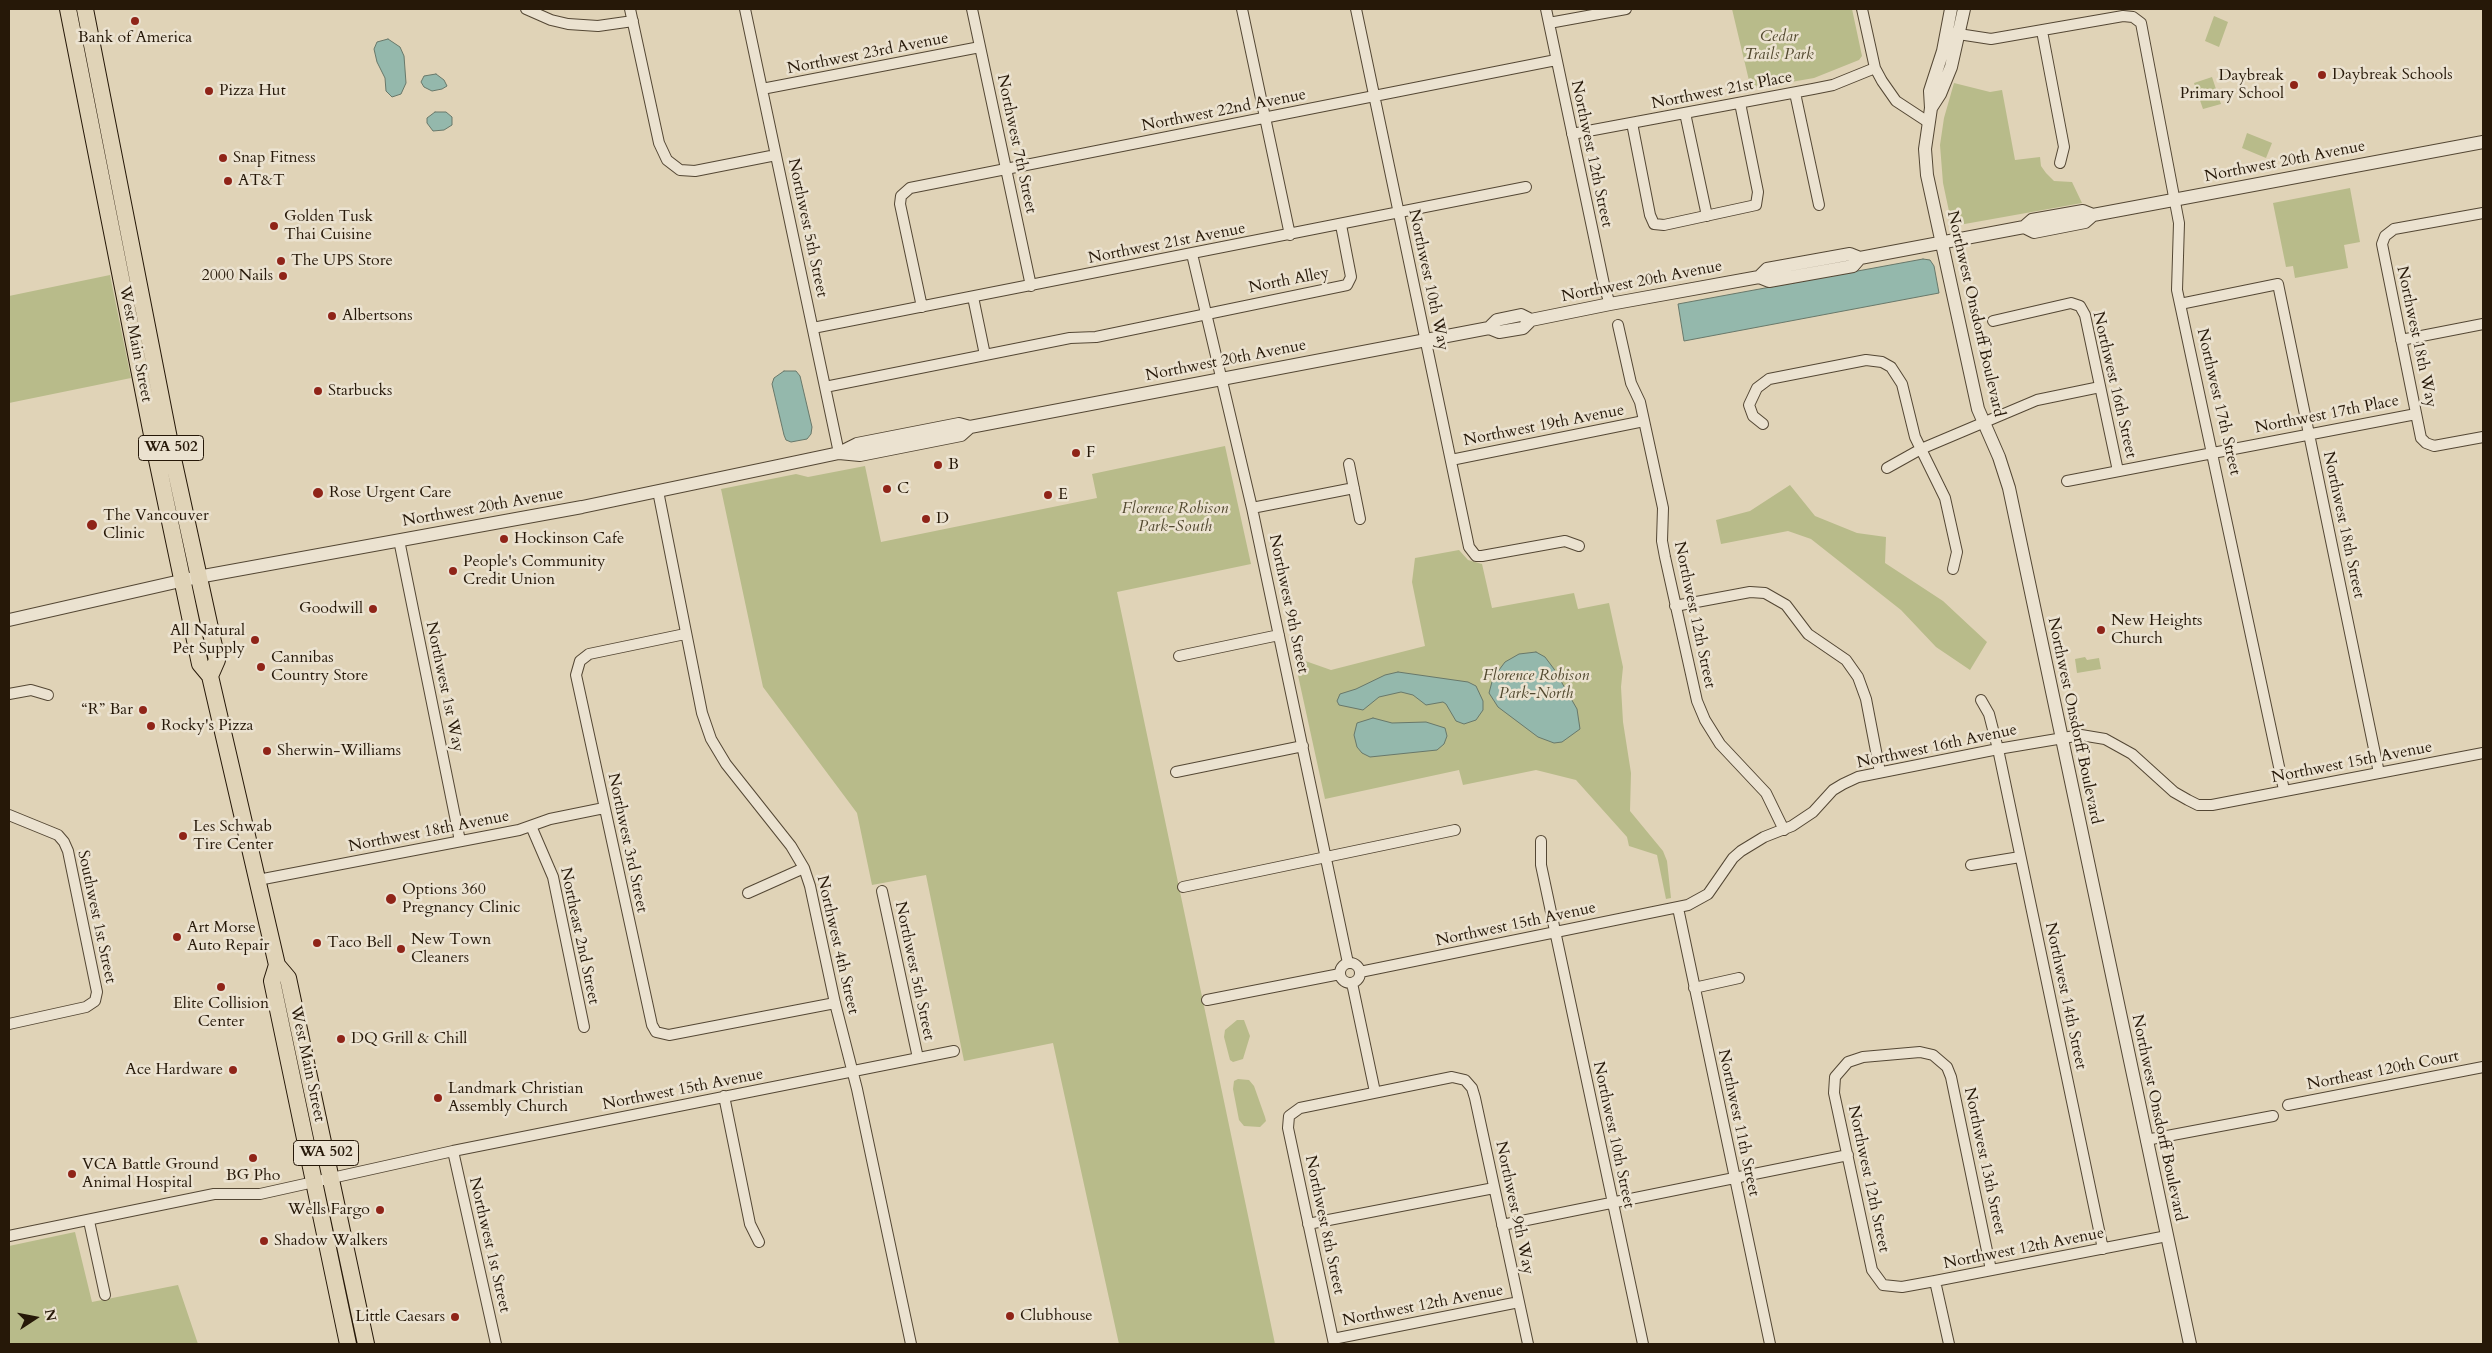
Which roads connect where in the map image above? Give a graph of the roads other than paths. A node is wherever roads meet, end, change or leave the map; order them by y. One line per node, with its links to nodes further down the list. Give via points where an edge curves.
1 (68, 9): 81 (highway, West Main Street / WA 502)
2 (85, 9): 81 (highway, West Main Street / WA 502, via 172,454)
3 (526, 9): 14 (street, via 568,24 598,26)
4 (630, 9): 14 (street)
5 (745, 9): 21 (street, Northwest 5th Street)
6 (972, 9): 18 (street, Northwest 7th Street)
7 (1242, 9): 26 (street)
8 (1356, 9): 23 (street, Northwest 10th Way)
9 (1546, 9): 15 (street, Northwest 12th Street)
10 (1626, 9): 15 (street)
11 (1862, 9): 20 (street)
12 (1951, 9): 17 (street, Northwest Onsdorff Boulevard)
13 (1964, 9): 17 (street, Northwest Onsdorff Boulevard)
14 (633, 21): 31 (street, via 659,143 667,160 680,170 695,171)
15 (1549, 23): 19 (street, Northwest 12th Street)
16 (2042, 31): 17 (street, via 1991,39); 32 (street, via 2064,147); 35 (street, Northwest 17th Street, via 2123,16 2138,20 2144,31)
17 (1952, 33): 27 (street, Northwest Onsdorff Boulevard, via 1930,91)
18 (980, 48): 21 (street, Northwest 23rd Avenue); 33 (street, Northwest 7th Street)
19 (1556, 60): 23 (street, Northwest 22nd Avenue); 29 (street, Northwest 12th Street)
20 (1875, 68): 22 (street, Northwest 21st Place, via 1833,85); 27 (street, via 1896,101)
21 (762, 89): 31 (street, Northwest 5th Street)
22 (1795, 93): 24 (street, Northwest 21st Place); 36 (street)
23 (1374, 96): 26 (street, Northwest 22nd Avenue); 37 (street, Northwest 10th Way)
24 (1740, 103): 25 (street, Northwest 21st Place); 39 (street, via 1758,202 1749,209)
25 (1685, 113): 28 (street, Northwest 21st Place); 39 (street)
26 (1265, 118): 33 (street, Northwest 22nd Avenue); 41 (street)
27 (1928, 122): 42 (street, Northwest Onsdorff Boulevard, via 1926,162)
28 (1632, 123): 29 (street, Northwest 21st Place); 39 (street, via 1654,224)
29 (1572, 134): 46 (street, Northwest 12th Street, via 1604,289)
30 (2483, 142): 35 (street, Northwest 20th Avenue)
31 (776, 155): 53 (street, Northwest 5th Street)
32 (2060, 163)
33 (1006, 169): 44 (street, Northwest 7th Street); 48 (street, Northwest 22nd Avenue, via 910,188 901,196)
34 (1526, 187): 37 (street, Northwest 21st Avenue)
35 (2175, 199): 42 (street, Northwest 20th Avenue, via 2093,215 2085,222 2034,232 2024,227); 47 (street, Northwest 17th Street)
36 (1819, 206)
37 (1399, 213): 40 (street, Northwest 21st Avenue); 54 (street, Northwest 10th Way)
38 (2483, 213): 55 (street, Northwest 18th Way, via 2394,229 2385,236 2382,248)
39 (1707, 216)
40 (1341, 225): 41 (street, Northwest 21st Avenue); 49 (street, North Alley, via 1351,277 1347,285)
41 (1290, 234): 43 (street, Northwest 21st Avenue)
42 (1942, 243): 46 (street, Northwest 20th Avenue, via 1860,258 1843,255 1767,269 1759,277); 62 (street, Northwest Onsdorff Boulevard)
43 (1192, 254): 44 (street, Northwest 21st Avenue); 49 (street, Northwest 9th Street)
44 (1031, 286): 45 (street, Northwest 21st Avenue)
45 (973, 297): 48 (street, Northwest 21st Avenue); 56 (street)
46 (1610, 304): 54 (street, Northwest 20th Avenue, via 1531,320 1523,328 1499,332 1489,328)
47 (2180, 304): 64 (street, Northwest 18th Street, via 2278,284); 67 (street, Northwest 17th Street)
48 (922, 307): 53 (street, Northwest 21st Avenue)
49 (1205, 314): 56 (street, via 1096,337 1070,338); 57 (street, Northwest 9th Street)
50 (1993, 321): 59 (street, Northwest 16th Street, via 2071,303 2080,306 2085,315)
51 (2483, 324): 55 (street)
52 (1618, 325): 61 (street, Northwest 12th Street, via 1625,364)
53 (813, 328): 58 (street, Northwest 5th Street)
54 (1425, 339): 57 (street, Northwest 20th Avenue); 69 (street, Northwest 10th Way)
55 (2401, 340): 60 (street, Northwest 18th Way)
56 (985, 355): 58 (street)
57 (1222, 378): 68 (street, Northwest 20th Avenue, via 970,427 961,435 860,455); 76 (street, Northwest 9th Street)
58 (825, 387): 68 (street, Northwest 5th Street)
59 (2100, 387): 62 (street, via 2038,400); 72 (street, Northwest 16th Street)
60 (2416, 414): 64 (street, Northwest 17th Place); 65 (street, Northwest 18th Way, via 2426,443 2438,446)
61 (1644, 421): 69 (street, Northwest 19th Avenue); 82 (street, Northwest 12th Street, via 1663,508 1662,541)
62 (1983, 422): 66 (street); 90 (street, Northwest Onsdorff Boulevard, via 1999,457 2008,488)
63 (1763, 424): 66 (street, via 1753,416 1749,405 1757,388 1769,379 1876,360 1887,364 1900,380)
64 (2309, 434): 67 (street, Northwest 17th Place); 96 (street, Northwest 18th Street)
65 (2483, 437)
66 (1921, 449): 71 (street); 80 (street, via 1939,482 1949,511 1957,552)
67 (2214, 452): 72 (street, Northwest 17th Place); 97 (street, Northwest 17th Street)
68 (839, 453): 75 (street, Northwest 20th Avenue)
69 (1451, 460): 79 (street, Northwest 10th Way, via 1469,546 1476,556 1564,541)
70 (1349, 464): 74 (street)
71 (1887, 468)
72 (2118, 471): 73 (street, Northwest 17th Place)
73 (2066, 481)
74 (1354, 488): 76 (street); 77 (street)
75 (658, 490): 78 (street, Northwest 20th Avenue); 84 (street, Northwest 4th Street)
76 (1252, 508): 85 (street, Northwest 9th Street)
77 (1360, 519)
78 (399, 540): 81 (street, Northwest 20th Avenue); 104 (street, Northwest 1st Way)
79 (1579, 546)
80 (1953, 568)
81 (190, 579): 83 (street, Northwest 20th Avenue); 110 (highway, West Main Street / WA 502, via 200,664 210,676)
82 (1675, 606): 95 (street, via 1758,592 1786,605 1808,634 1853,667 1865,692); 103 (street, Northwest 12th Street, via 1704,720 1728,753 1766,793)
83 (9, 620)
84 (686, 634): 99 (street, Northwest 3rd Street, via 599,650 580,660 576,675); 109 (street, Northwest 4th Street, via 702,713 711,739)
85 (1280, 635): 86 (street); 91 (street, Northwest 9th Street)
86 (1179, 656)
87 (9, 694): 88 (street, via 31,690)
88 (48, 695)
89 (1981, 700): 92 (street, Northwest 14th Street, via 1990,714)
90 (2061, 738): 92 (street, Northwest 16th Avenue); 98 (street, Northwest 16th Avenue, via 2105,739 2132,754 2174,792 2188,800 2198,805); 136 (street, Northwest Onsdorff Boulevard)
91 (1303, 746): 94 (street); 106 (street, Northwest 9th Street)
92 (1998, 749): 95 (street, Northwest 16th Avenue); 107 (street, Northwest 14th Street)
93 (2483, 753): 96 (street, Northwest 15th Avenue)
94 (1176, 772)
95 (1880, 772): 103 (street, Northwest 16th Avenue, via 1858,777 1838,787 1813,812)
96 (2379, 773): 97 (street, Northwest 15th Avenue)
97 (2284, 790): 98 (street, Northwest 15th Avenue)
98 (2226, 803)
99 (604, 808): 101 (street, Northwest 18th Avenue); 124 (street, Northwest 3rd Street, via 650,1018 656,1032 669,1035)
100 (9, 815): 125 (street, Southwest 1st Street, via 60,834 68,851 97,992 92,1005)
101 (531, 826): 104 (street, Northwest 18th Avenue); 126 (street, Northeast 2nd Street, via 553,877)
102 (1455, 830): 106 (street)
103 (1784, 830): 114 (street, Northwest 16th Avenue, via 1741,851 1708,894)
104 (460, 841): 110 (street, Northwest 18th Avenue)
105 (1541, 841): 115 (street, Northwest 10th Street, via 1541,865)
106 (1326, 856): 111 (street); 116 (street, Northwest 9th Street)
107 (2020, 857): 108 (street); 150 (street, Northwest 14th Street)
108 (1972, 865)
109 (804, 868): 113 (street); 124 (street, Northwest 4th Street)
110 (258, 880): 117 (highway, West Main Street / WA 502)
111 (1183, 887)
112 (882, 891): 128 (street, Northwest 5th Street)
113 (748, 893)
114 (1678, 908): 115 (street, Northwest 15th Avenue); 122 (street, Northwest 11th Street)
115 (1556, 931): 118 (street, Northwest 15th Avenue); 143 (street, Northwest 10th Street)
116 (1348, 963): 118 (street, via 1357,966); 119 (street, via 1342,966)
117 (277, 965): 139 (highway, West Main Street / WA 502, via 288,978); 141 (highway, West Main Street / WA 502, via 272,981)
118 (1360, 972): 121 (street)
119 (1340, 974): 121 (street, via 1343,981); 123 (street)
120 (1739, 978): 122 (street)
121 (1352, 983): 132 (street)
122 (1694, 988): 140 (street, Northwest 11th Street)
123 (1207, 1000)
124 (835, 1003): 131 (street, Northwest 4th Street)
125 (9, 1024)
126 (584, 1027)
127 (954, 1051): 128 (street, Northwest 15th Avenue)
128 (918, 1058): 131 (street, Northwest 15th Avenue)
129 (1941, 1060): 138 (street, Northwest 12th Street, via 1920,1052 1863,1057 1848,1062 1834,1082); 151 (street, Northwest 13th Street, via 1951,1078)
130 (2483, 1067): 134 (street, Northeast 120th Court)
131 (852, 1072): 133 (street, Northwest 15th Avenue); 160 (street, Northwest 4th Street)
132 (1375, 1092): 142 (street, Northwest 9th Way, via 1467,1077 1475,1098); 145 (street, Northwest 8th Street, via 1300,1108 1291,1113 1288,1128)
133 (724, 1096): 137 (street, Northwest 15th Avenue); 149 (street, via 750,1224)
134 (2288, 1105)
135 (2273, 1116): 136 (street)
136 (2146, 1140): 148 (street, Northwest Onsdorff Boulevard)
137 (453, 1152): 139 (street, Northwest 15th Avenue); 159 (street, Northwest 1st Street)
138 (1848, 1155): 140 (street); 153 (street, Northwest 12th Street, via 1872,1270)
139 (331, 1178): 141 (street, Northwest 15th Avenue); 158 (highway, West Main Street / WA 502)
140 (1734, 1178): 143 (street); 163 (street, Northwest 11th Street)
141 (315, 1182): 144 (street, Northwest 15th Avenue, via 260,1194 214,1194); 157 (highway, West Main Street / WA 502)
142 (1494, 1188): 145 (street); 146 (street, Northwest 9th Way)
143 (1612, 1203): 146 (street); 162 (street, Northwest 10th Street)
144 (90, 1221): 147 (street, Northwest 15th Avenue); 154 (street)
145 (1308, 1224): 156 (street, Northwest 8th Street)
146 (1502, 1225): 155 (street, Northwest 9th Way)
147 (9, 1236)
148 (2167, 1236): 150 (street, Northwest 12th Avenue); 165 (street, Northwest Onsdorff Boulevard)
149 (759, 1242)
150 (2103, 1249): 151 (street, Northwest 12th Avenue)
151 (1991, 1270): 152 (street, Northwest 12th Avenue)
152 (1935, 1281): 153 (street, Northwest 12th Avenue); 164 (street)
153 (1887, 1287)
154 (105, 1295)
155 (1519, 1302): 156 (street, Northwest 12th Avenue); 161 (street, Northwest 9th Way)
156 (1333, 1342)
157 (348, 1344)
158 (366, 1344)
159 (496, 1344)
160 (911, 1344)
161 (1528, 1344)
162 (1643, 1344)
163 (1770, 1344)
164 (1948, 1344)
165 (2190, 1344)

